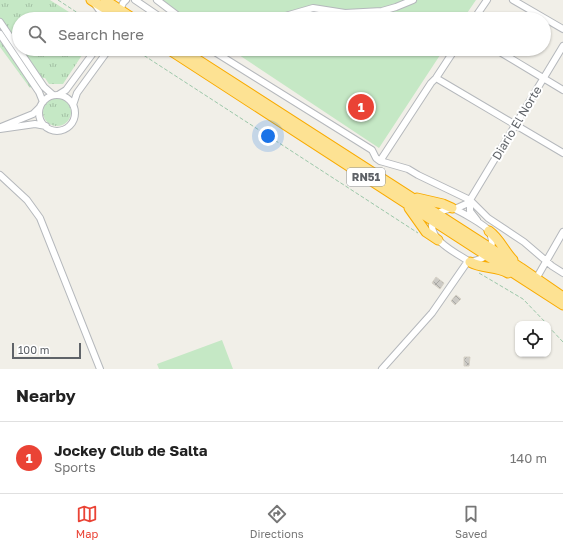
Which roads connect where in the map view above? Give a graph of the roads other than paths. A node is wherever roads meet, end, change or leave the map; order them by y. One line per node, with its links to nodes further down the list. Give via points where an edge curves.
1 (92, 0): 8 (highway); 9 (street)
2 (105, 0): 8 (highway)
3 (135, 0): 10 (street)
4 (157, 0): 11 (street)
5 (414, 0): 14 (street, via 382,11)
6 (487, 0): 15 (street)
7 (513, 0): 16 (street)
8 (122, 6)
9 (100, 12)
10 (153, 12)
11 (173, 12)
12 (299, 12): 13 (street, via 313,8)
13 (339, 12)
14 (364, 12)
15 (479, 12)
16 (534, 12)
17 (0, 22): 21 (street)
18 (551, 22): 19 (street)
19 (563, 29)
20 (0, 34): 23 (street)
21 (12, 40)
22 (563, 46): 34 (street, Diario El Norte)
23 (12, 52)
24 (15, 56): 37 (street, via 39,92)
25 (23, 56): 36 (street, via 44,87)
26 (91, 56): 36 (street, via 66,90)
27 (104, 56): 38 (street, via 77,93)
28 (179, 56): 45 (highway, RN51)
29 (191, 56): 45 (highway, RN51)
30 (221, 56): 43 (street, via 372,150)
31 (450, 56): 33 (street)
32 (507, 56): 34 (street)
33 (436, 78): 39 (street); 43 (street)
34 (544, 78): 35 (street); 39 (street, Diario El Norte)
35 (563, 90)
36 (56, 95): 37 (street); 38 (street, via 67,98)
37 (42, 104): 40 (street, via 40,118); 41 (street, via 32,114)
38 (73, 105): 40 (street, via 74,117 68,126 57,130)
39 (516, 125): 42 (street); 46 (street, Diario El Norte)
40 (46, 127): 41 (street, via 35,124)
41 (0, 128)
42 (563, 153)
43 (380, 161): 46 (street, via 408,169)
44 (0, 175): 62 (street, via 27,200 40,218)
45 (405, 197): 47 (highway); 48 (highway, RN51); 52 (highway, via 426,232)
46 (470, 200): 47 (street); 49 (street, via 470,211); 55 (street, via 488,218 524,242)
47 (454, 208): 48 (street, via 439,212); 49 (street)
48 (435, 217): 52 (street, via 432,225 433,234); 53 (highway, RN51)
49 (479, 223): 50 (street)
50 (489, 231): 53 (street, via 492,241); 56 (highway, via 497,238 510,258)
51 (563, 232): 55 (street)
52 (438, 240): 54 (street)
53 (489, 252): 54 (street, via 480,259); 56 (highway, RN51); 59 (highway, RN51)
54 (469, 261): 59 (highway, via 479,266 506,271 518,280); 63 (street, via 432,313)
55 (546, 261): 57 (street); 58 (street)
56 (525, 271): 58 (highway, RN51)
57 (563, 273)
58 (536, 279): 60 (highway, RN51)
59 (526, 281): 61 (highway, RN51)
60 (563, 297)
61 (563, 305)
62 (100, 369)
63 (382, 369)

